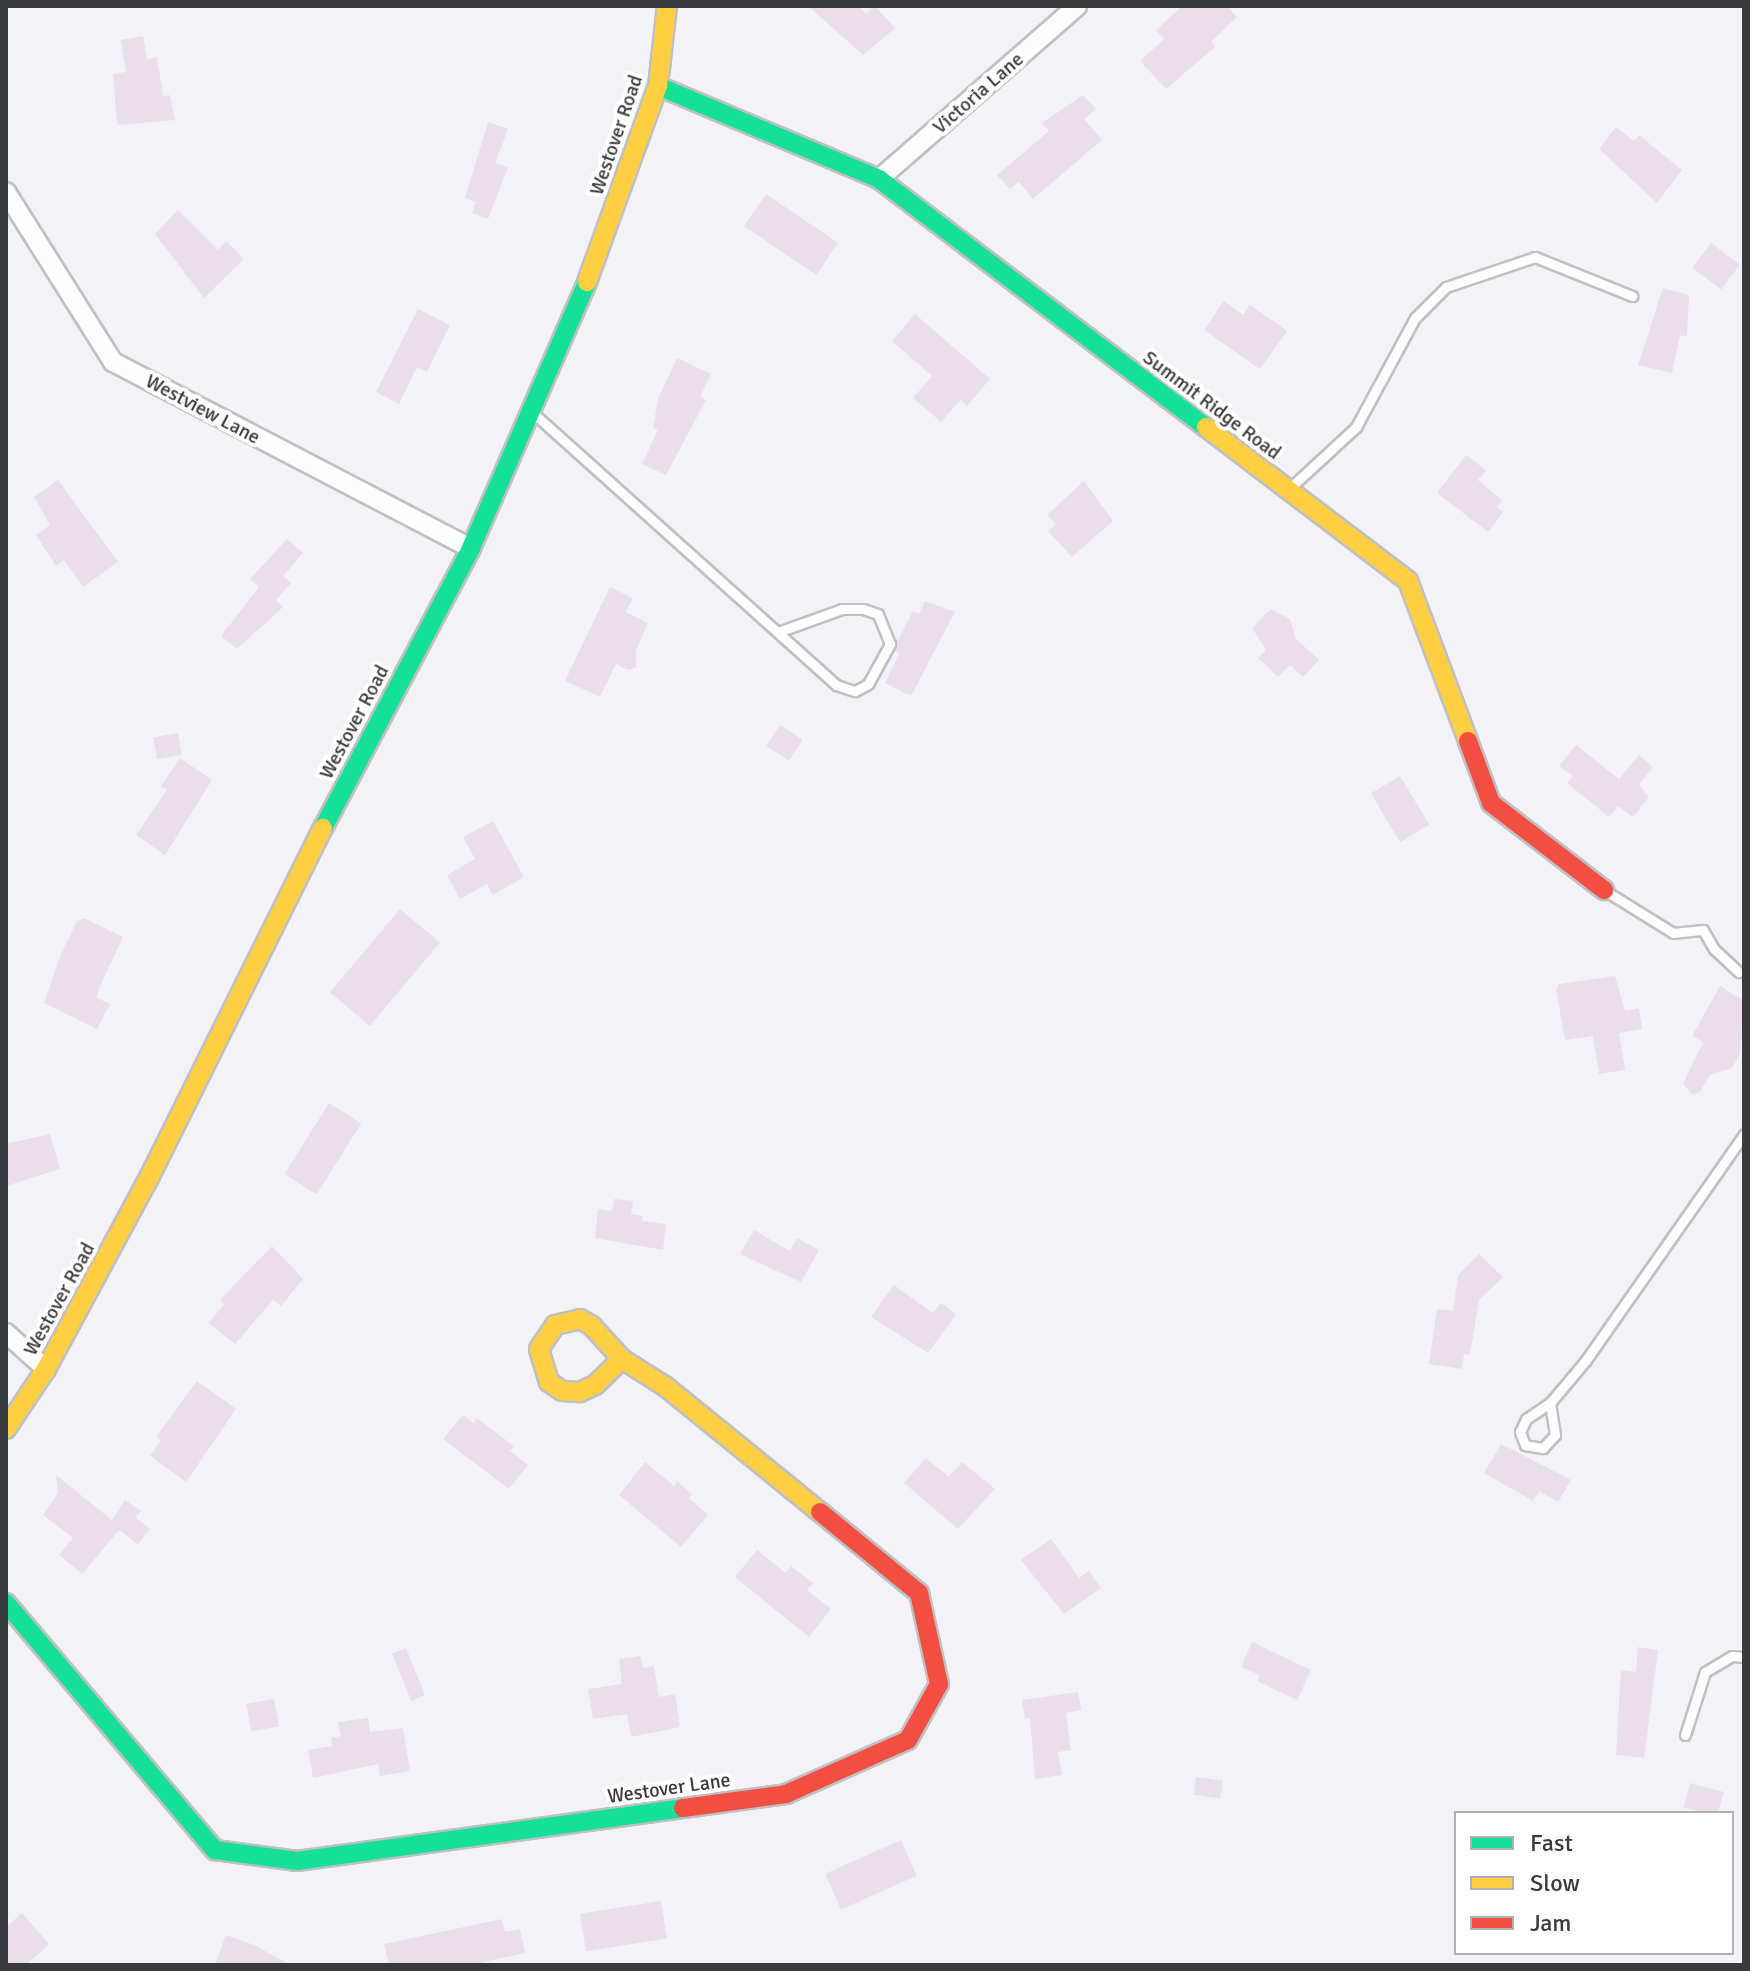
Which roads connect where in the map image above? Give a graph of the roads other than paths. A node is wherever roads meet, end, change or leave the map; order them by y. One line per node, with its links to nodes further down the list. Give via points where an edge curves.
1 (667, 6): 3 (street, Westover Road)
2 (1077, 6): 4 (street, Victoria Lane)
3 (658, 86): 4 (street, Summit Ridge Road); 7 (street, Westover Road, via 583,294)
4 (879, 179): 8 (street, Summit Ridge Road)
5 (6, 192): 9 (street, Westview Lane, via 113,362)
6 (1632, 296): 8 (lane, via 1535,257 1446,287 1415,318 1356,427)
7 (532, 412): 9 (street, Westover Road); 10 (lane)
8 (1288, 490): 11 (street, Summit Ridge Road, via 1408,581 1491,803)
9 (471, 548): 16 (street, Westover Road)
10 (778, 632): 10 (lane, via 836,685 855,691 880,669 890,644 878,614 863,609 842,609)
11 (1604, 890): 12 (lane, via 1673,933 1703,930 1714,949)
12 (1739, 972)
13 (1744, 1134): 17 (lane, via 1622,1313)
14 (6, 1333): 16 (street)
15 (622, 1359): 15 (street, Westover Lane, via 595,1385 562,1391 549,1382 539,1349 555,1325 580,1319 607,1339); 19 (street, Westover Lane, via 666,1387 919,1593 939,1684 908,1740 786,1794 297,1861 215,1850)
16 (46, 1369): 18 (street, Westover Road)
17 (1550, 1403): 17 (lane, via 1526,1419 1520,1432 1525,1445 1543,1448 1555,1435)
18 (6, 1429)
19 (6, 1603)
20 (1744, 1657): 21 (lane, via 1732,1656 1705,1672)
21 (1685, 1735)

